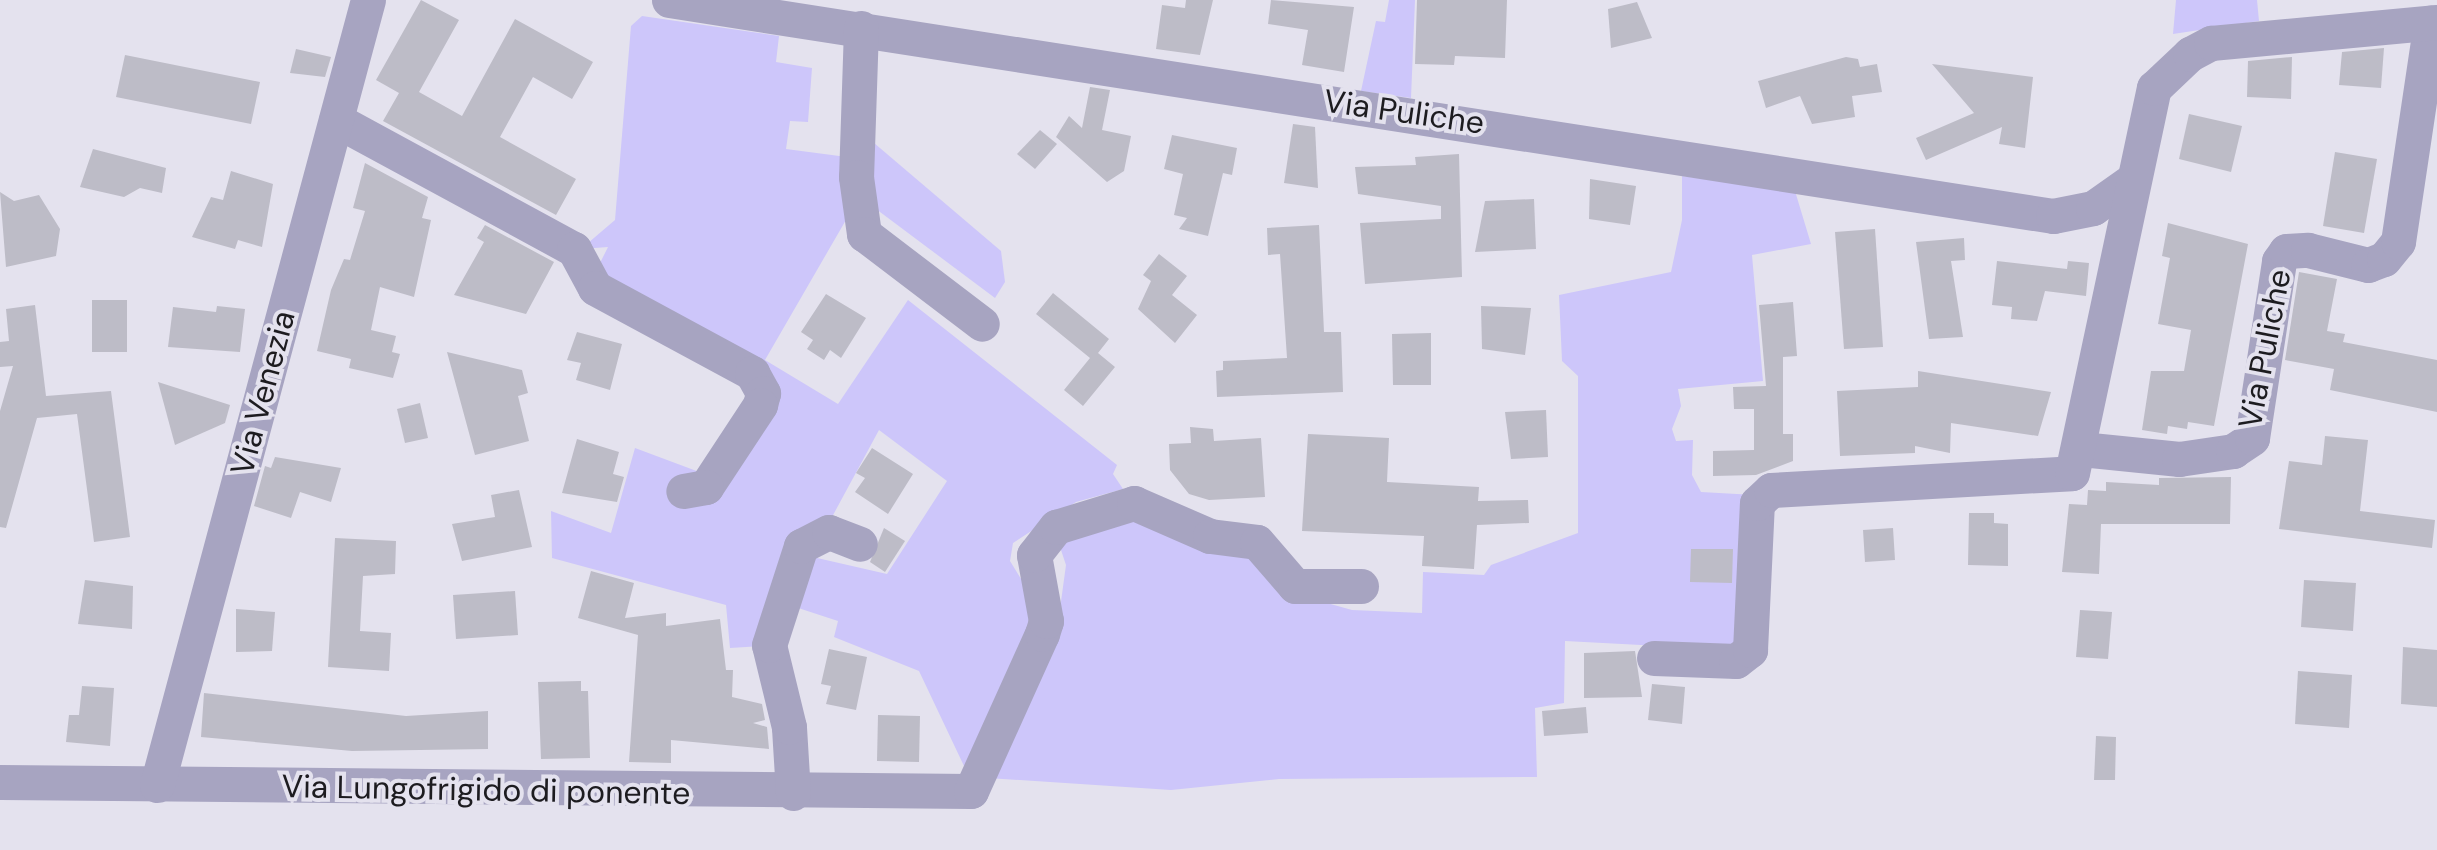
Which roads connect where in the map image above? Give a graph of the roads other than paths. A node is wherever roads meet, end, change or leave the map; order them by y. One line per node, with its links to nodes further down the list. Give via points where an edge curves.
1 (368, 0): 5 (street, Via Venezia)
2 (668, 0): 4 (street, Via Puliche)
3 (2434, 22): 6 (street, Via Puliche, via 2211,43 2154,88); 8 (street, Via Puliche, via 2398,242 2384,259 2368,264 2308,250 2286,252 2278,261 2252,438 2233,452 2179,459)
4 (861, 28): 6 (street, Via Puliche, via 2054,216 2094,208); 7 (street, via 856,178 864,234)
5 (336, 120): 9 (street, via 574,249 595,288 752,372 763,393 760,405 706,486); 14 (street, Via Venezia)
6 (2130, 182): 8 (street, Via Puliche)
7 (982, 324)
8 (2080, 449): 12 (street, via 2072,473 1760,495 1750,650 1736,661)
9 (684, 492)
10 (860, 544): 15 (street, via 828,532 801,546 769,645 789,726)
11 (1362, 586): 15 (street, Via Lungofrigido di ponente, via 1295,586 1257,542 1210,536 1134,503 1056,528 1034,555 1046,621 1042,634 971,791)
12 (1654, 658)
13 (0, 782): 14 (street, Via Lungofrigido di ponente)
14 (157, 786): 15 (street, Via Lungofrigido di ponente)
15 (793, 793)

